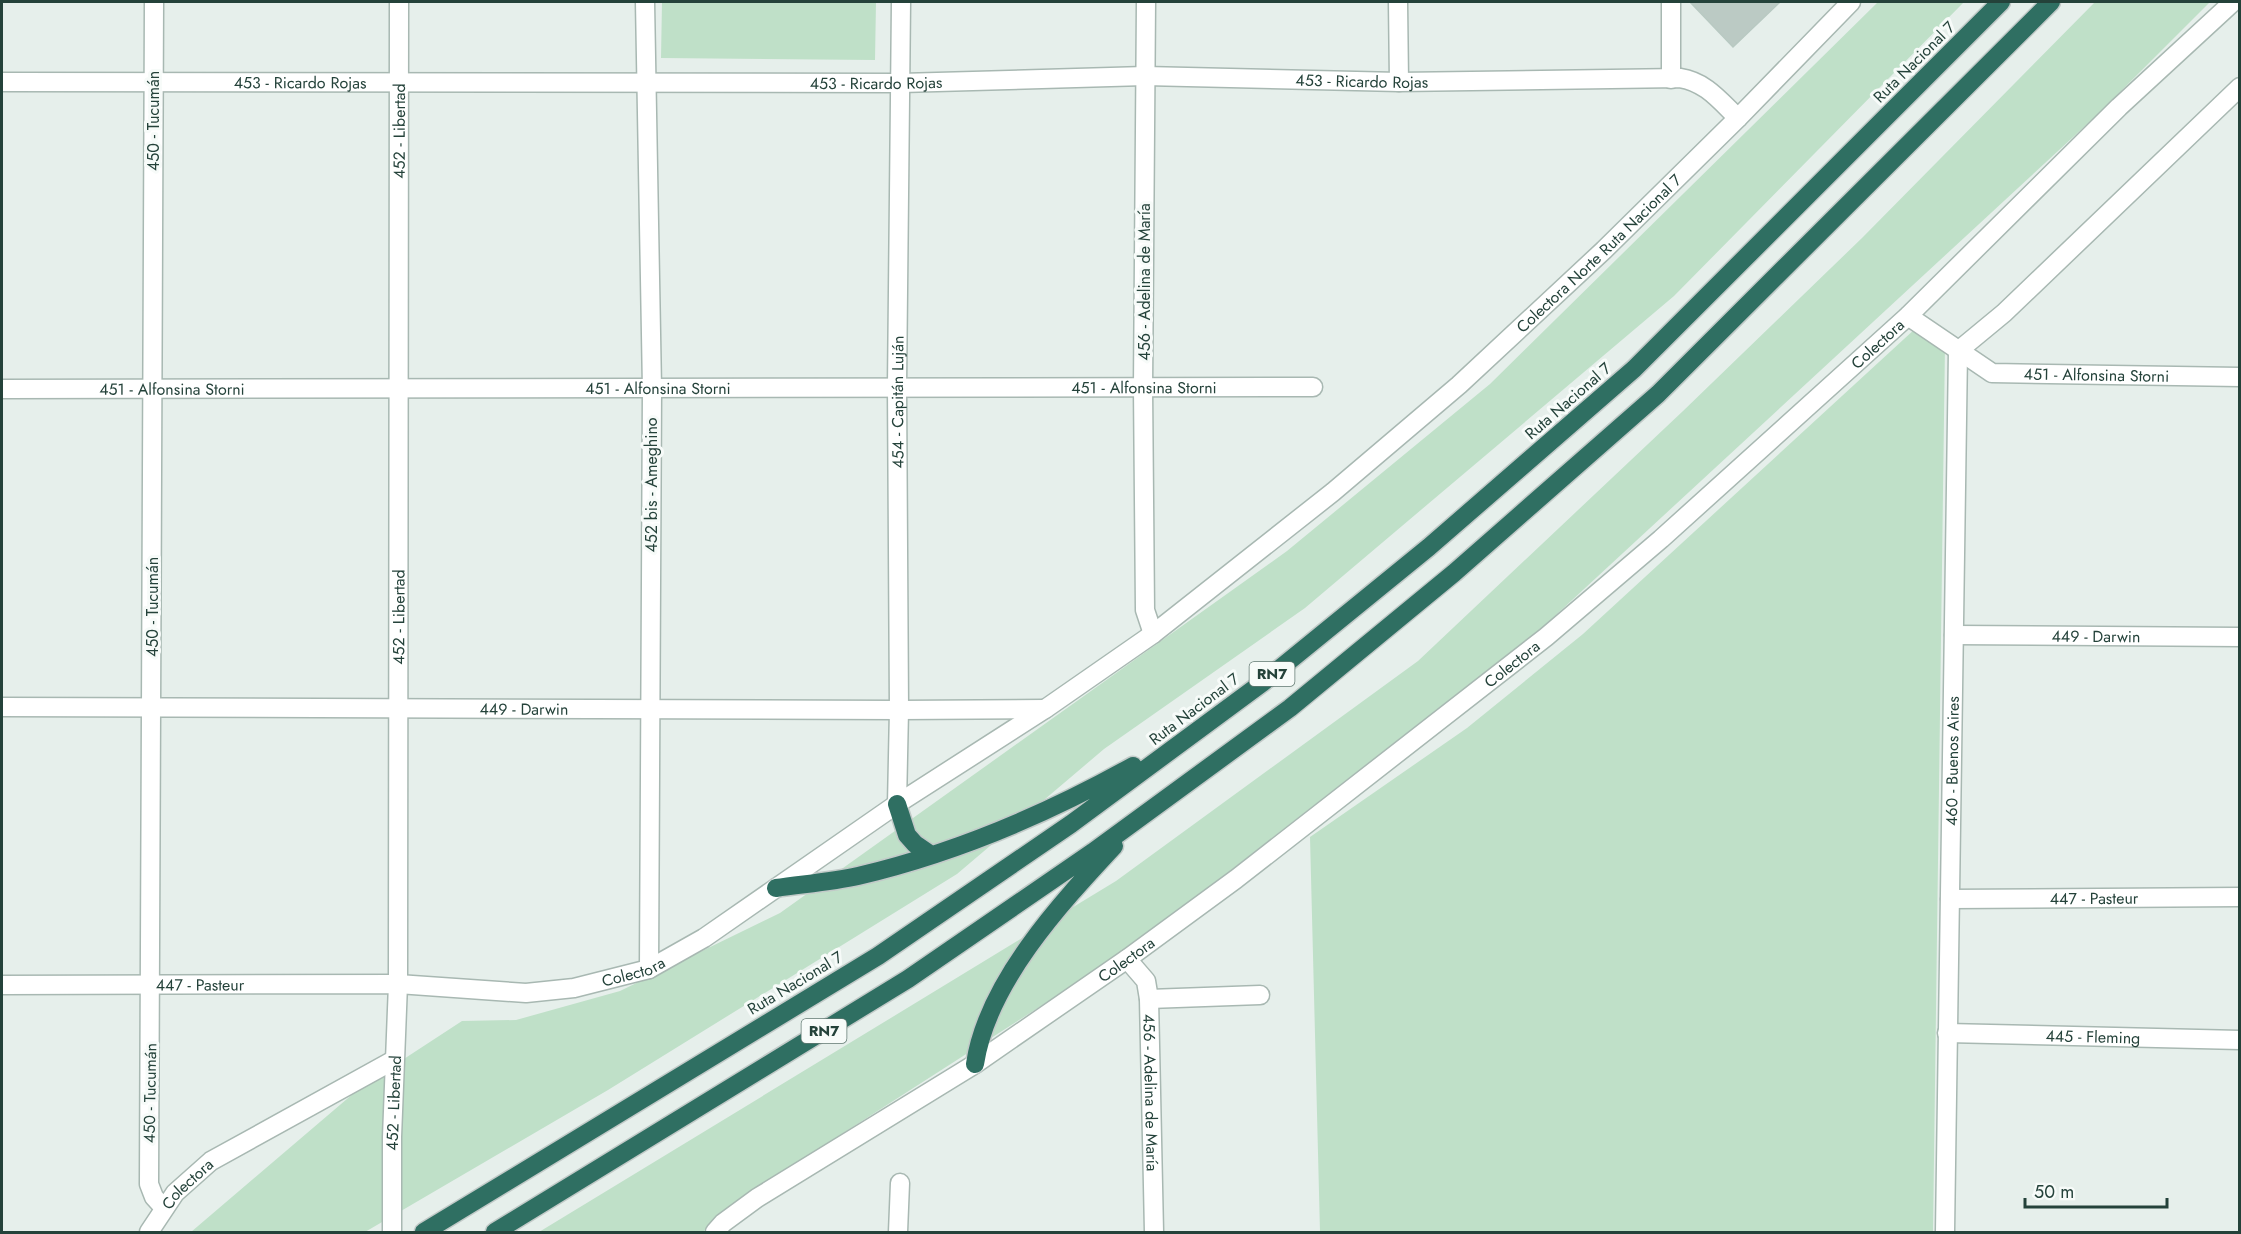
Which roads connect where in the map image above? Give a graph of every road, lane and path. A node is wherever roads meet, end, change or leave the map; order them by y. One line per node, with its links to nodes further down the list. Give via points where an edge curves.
1 (154, 2): 15 (street, 450 - Tucumán)
2 (399, 2): 18 (street, 452 - Libertad)
3 (645, 2): 16 (street, 452 bis - Ameghino)
4 (901, 2): 19 (street, 454 - Capitán Luján)
5 (1146, 2): 12 (street, 456 - Adelina de María)
6 (1398, 2): 17 (street)
7 (1671, 2): 13 (street)
8 (1851, 2): 21 (street, Colectora Norte Ruta Nacional 7)
9 (2001, 2): 42 (highway, Ruta Nacional 7 / RN7, via 1634,369 1429,547 1262,683)
10 (2050, 2): 44 (highway, RN7, via 1658,394 1454,573 1290,708)
11 (2233, 8): 22 (street, Colectora, via 2119,107)
12 (1145, 76): 17 (street, 453 - Ricardo Rojas); 19 (street, 453 - Ricardo Rojas); 27 (street, 456 - Adelina de María)
13 (1671, 79): 17 (street, 453 - Ricardo Rojas); 21 (street, 453 - Ricardo Rojas, via 1693,80 1705,86)
14 (2, 82): 15 (street, 453 - Ricardo Rojas)
15 (153, 82): 18 (street, 453 - Ricardo Rojas); 29 (street, 450 - Tucumán)
16 (646, 82): 18 (street, 453 - Ricardo Rojas); 19 (street, 453 - Ricardo Rojas); 31 (street, 452 bis - Ameghino)
17 (1399, 82)
18 (399, 83): 30 (street, 452 - Libertad)
19 (901, 83): 25 (street, 454 - Capitán Luján)
20 (2240, 87): 23 (street, via 2004,313)
21 (1738, 118): 32 (street, Colectora Norte Ruta Nacional 7, via 1459,385)
22 (1908, 316): 23 (street); 49 (street, Colectora, via 1546,638 1236,879)
23 (1958, 351): 24 (street, 451 - Alfonsina Storni, via 1992,373); 34 (street, 460 - Buenos Aires)
24 (2240, 377)
25 (897, 387): 27 (street, 451 - Alfonsina Storni); 31 (street, 451 - Alfonsina Storni); 41 (street, 454 - Capitán Luján)
26 (1313, 387): 27 (street, 451 - Alfonsina Storni)
27 (1143, 388): 33 (street, 456 - Adelina de María, via 1145,610)
28 (2, 389): 29 (street, 451 - Alfonsina Storni)
29 (153, 389): 30 (street, 451 - Alfonsina Storni); 37 (street, 450 - Tucumán)
30 (399, 389): 31 (street, 451 - Alfonsina Storni); 38 (street, 452 - Libertad)
31 (652, 389): 39 (street, 452 bis - Ameghino)
32 (1333, 492): 33 (street, Colectora)
33 (1153, 634): 40 (street, Colectora)
34 (1954, 635): 35 (street, 449 - Darwin); 48 (street, 460 - Buenos Aires)
35 (2240, 637)
36 (2, 707): 37 (street, 449 - Darwin)
37 (152, 707): 38 (street, 449 - Darwin); 53 (street, 450 - Tucumán)
38 (398, 708): 39 (street, 449 - Darwin); 51 (street, 452 - Libertad)
39 (650, 708): 41 (street, 449 - Darwin); 50 (street, 452 bis - Ameghino)
40 (1045, 709): 41 (street, 449 - Darwin); 43 (street, Colectora)
41 (899, 710): 43 (street, 454 - Capitán Luján)
42 (1195, 732): 45 (highway, via 1054,808 983,839); 64 (highway, Ruta Nacional 7 / RN7, via 1071,824 878,956)
43 (897, 804): 45 (highway, via 907,835); 46 (street, Colectora)
44 (1144, 814): 59 (highway, via 1077,886 1011,972 984,1025); 65 (highway, RN7, via 908,979)
45 (931, 855): 46 (highway, via 857,877)
46 (776, 888): 50 (street, Colectora, via 704,938)
47 (2240, 897): 48 (street, 447 - Pasteur)
48 (1950, 899): 56 (street, 460 - Buenos Aires)
49 (1126, 959): 55 (street, 456 - Adelina de María, via 1146,981); 59 (street, Colectora)
50 (649, 969): 51 (street, Colectora, via 574,988 526,993)
51 (398, 984): 53 (street, 447 - Pasteur); 58 (street, 452 - Libertad)
52 (2, 985): 53 (street, 447 - Pasteur)
53 (151, 985): 61 (street, 450 - Tucumán, via 149,1184)
54 (1260, 995): 55 (street)
55 (1149, 999): 68 (street, 456 - Adelina de María)
56 (1947, 1033): 57 (street, 445 - Fleming); 69 (street, 460 - Buenos Aires)
57 (2240, 1040)
58 (394, 1060): 61 (street, Colectora, via 211,1161); 63 (street, 452 - Libertad)
59 (975, 1064): 66 (street, Colectora, via 757,1198)
60 (900, 1184): 67 (street)
61 (164, 1208): 62 (street, Colectora)
62 (149, 1233)
63 (392, 1233)
64 (424, 1233)
65 (495, 1233)
66 (715, 1233)
67 (898, 1233)
68 (1154, 1233)
69 (1945, 1233)

